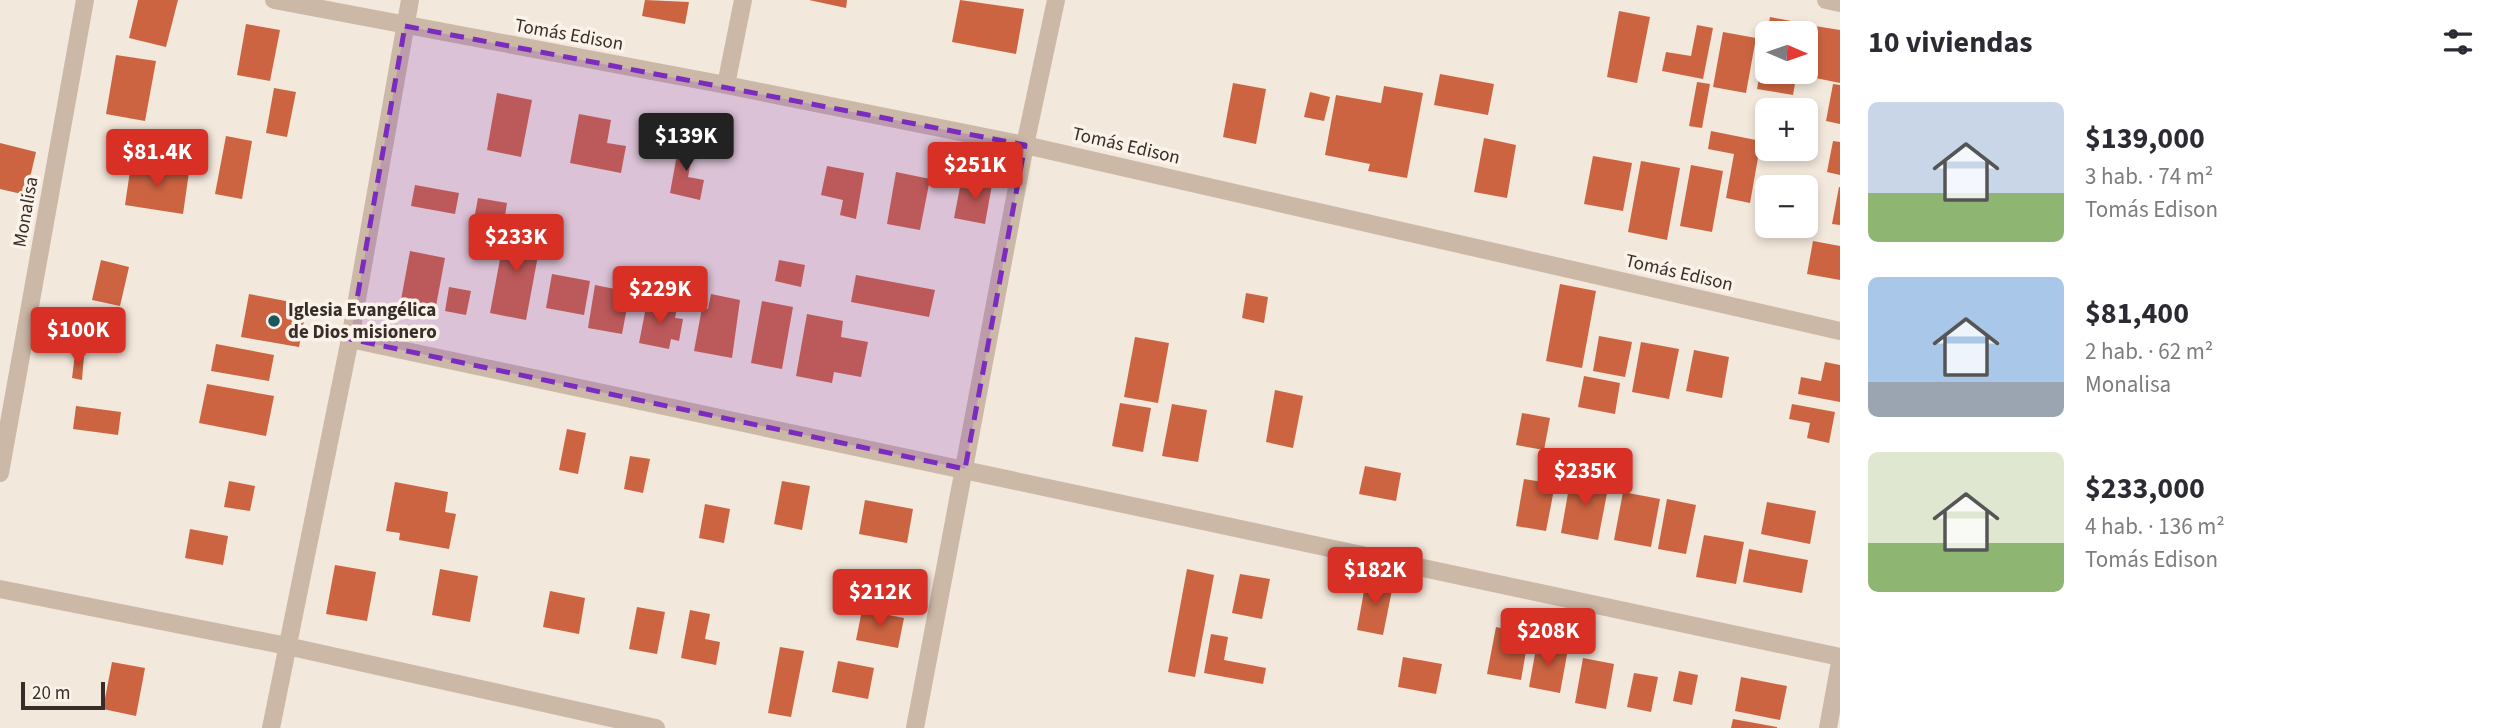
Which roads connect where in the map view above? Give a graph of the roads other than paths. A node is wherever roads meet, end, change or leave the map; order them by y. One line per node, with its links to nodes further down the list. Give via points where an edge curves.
1 (85, 0): 14 (street, Monalisa)
2 (274, 0): 8 (street, Tomás Edison)
3 (410, 0): 8 (street)
4 (743, 0): 9 (street)
5 (1056, 0): 10 (street)
6 (1826, 0): 7 (street)
7 (1840, 3)
8 (405, 26): 9 (street, Tomás Edison); 12 (street)
9 (726, 85): 10 (street, Tomás Edison)
10 (1025, 145): 11 (street, Tomás Edison); 13 (street)
11 (1840, 331)
12 (351, 339): 13 (street); 16 (street)
13 (965, 468): 17 (street); 21 (street)
14 (0, 473)
15 (0, 589): 16 (street)
16 (287, 646): 19 (street); 20 (street)
17 (1840, 657)
18 (1840, 662): 22 (street)
19 (271, 728)
20 (656, 728)
21 (915, 728)
22 (1828, 728)

